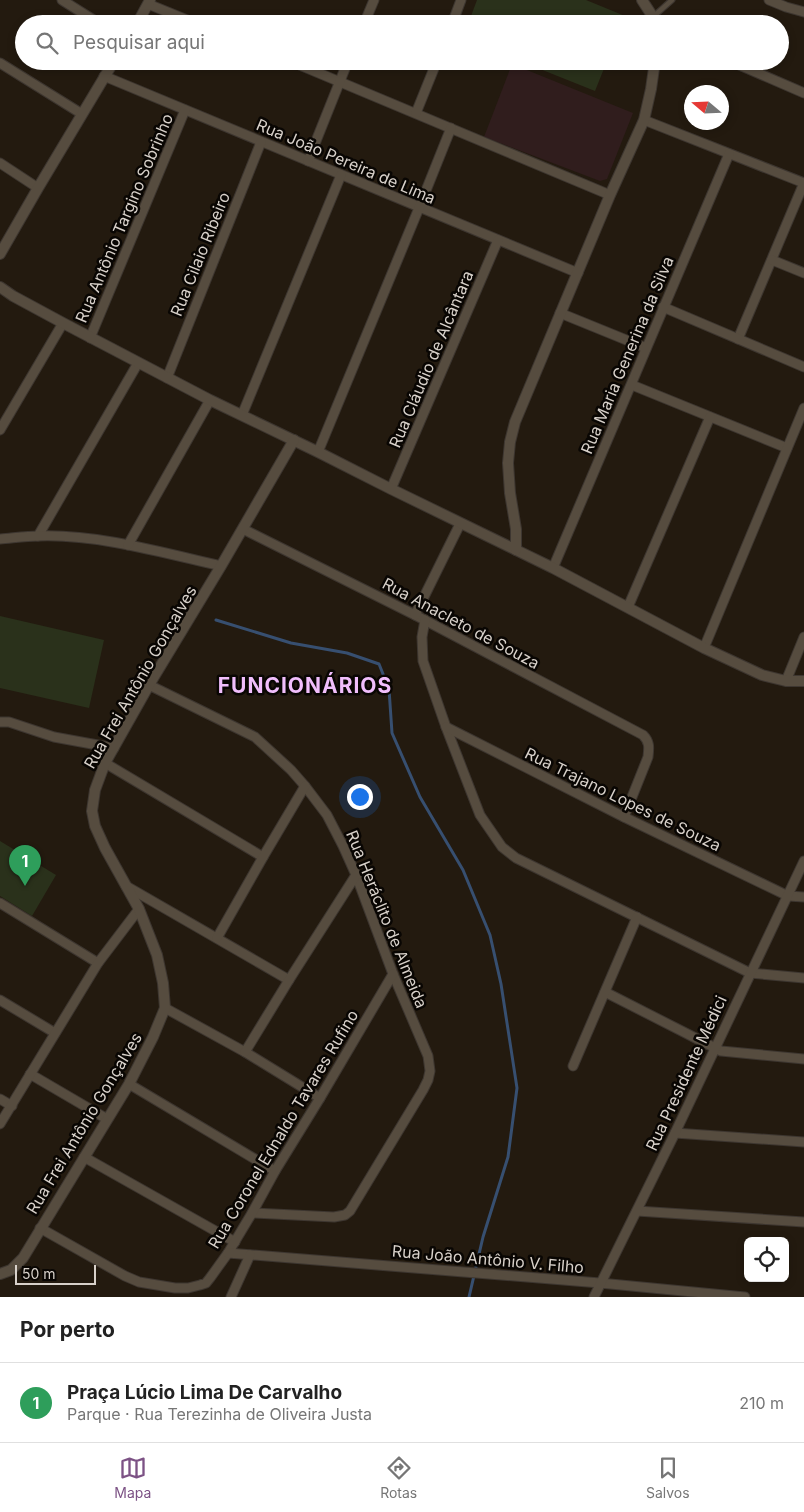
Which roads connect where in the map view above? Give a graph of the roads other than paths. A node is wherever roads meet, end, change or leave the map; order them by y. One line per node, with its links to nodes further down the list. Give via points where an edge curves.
1 (62, 0): 9 (street)
2 (374, 0): 12 (street)
3 (461, 0): 13 (street)
4 (642, 0): 14 (street)
5 (672, 0): 15 (lane)
6 (769, 0): 8 (street)
7 (149, 2): 10 (street); 11 (street)
8 (804, 12)
9 (86, 15)
10 (142, 15)
11 (177, 15)
12 (368, 15)
13 (455, 15)
14 (650, 15)
15 (658, 15)
16 (0, 63): 28 (street)
17 (108, 70): 23 (street)
18 (312, 70): 24 (street)
19 (344, 70): 24 (street)
20 (433, 70): 27 (street)
21 (654, 70): 29 (street)
22 (751, 70): 25 (street)
23 (104, 76): 26 (street, Rua João Pereira de Lima); 28 (street)
24 (340, 81): 27 (street); 33 (street)
25 (804, 93)
26 (185, 110): 31 (street, Rua João Pereira de Lima); 49 (street, Rua Antônio Targino Sobrinho)
27 (416, 113): 30 (street)
28 (82, 114): 37 (street)
29 (644, 120): 32 (street); 38 (street)
30 (451, 128): 38 (street); 39 (street)
31 (261, 142): 33 (street, Rua João Pereira de Lima); 54 (street, Rua Cilaio Ribeiro)
32 (729, 154): 36 (street); 46 (street, Rua Maria Generina da Silva)
33 (308, 161): 35 (street, Rua João Pereira de Lima)
34 (0, 163): 37 (street)
35 (342, 175): 39 (street, Rua João Pereira de Lima); 58 (street)
36 (804, 183): 42 (street)
37 (38, 188): 41 (street)
38 (610, 195): 43 (street)
39 (419, 208): 40 (street, Rua João Pereira de Lima); 63 (street)
40 (498, 240): 43 (street, Rua João Pereira de Lima); 64 (street, Rua Cláudio de Alcântara)
41 (0, 254)
42 (772, 260): 44 (street); 50 (street)
43 (578, 272): 47 (street)
44 (804, 273)
45 (0, 287): 48 (street)
46 (663, 307): 50 (street); 51 (street, Rua Maria Generina da Silva)
47 (560, 313): 51 (street); 70 (street, via 510,442 508,463)
48 (62, 323): 49 (street); 60 (street)
49 (90, 338): 52 (street)
50 (738, 338): 53 (street)
51 (646, 348): 55 (street, Rua Maria Generina da Silva)
52 (138, 363): 54 (street); 67 (street)
53 (804, 367)
54 (167, 378): 56 (street)
55 (632, 385): 59 (street); 72 (street, Rua Maria Generina da Silva)
56 (210, 400): 58 (street); 69 (street)
57 (804, 408): 62 (street)
58 (242, 416): 61 (street)
59 (710, 417): 62 (street); 73 (street)
60 (0, 430)
61 (294, 440): 63 (street); 66 (street, Rua Frei Antônio Gonçalves)
62 (788, 448): 77 (street)
63 (318, 452): 64 (street)
64 (391, 489): 65 (street)
65 (460, 524): 70 (street); 74 (street)
66 (243, 529): 71 (street, Rua Frei Antônio Gonçalves); 74 (street, Rua Anacleto de Souza)
67 (38, 536): 68 (street); 69 (street, via 84,538)
68 (0, 539)
69 (128, 546): 71 (street)
70 (516, 550): 72 (street)
71 (221, 566): 80 (street, Rua Frei Antônio Gonçalves)
72 (553, 568): 73 (street)
73 (628, 607): 77 (street)
74 (415, 615): 75 (street, Rua Anacleto de Souza)
75 (425, 620): 82 (street, via 422,637 424,661); 86 (street, Rua Anacleto de Souza, via 639,732 648,740 648,756)
76 (804, 637): 78 (street)
77 (704, 648): 78 (street, via 762,675)
78 (786, 681): 79 (street)
79 (804, 681)
80 (149, 685): 83 (street, Rua Frei Antônio Gonçalves); 85 (street, Rua Heráclito de Almeida, via 255,737 276,754)
81 (0, 722): 83 (street, via 74,742)
82 (446, 727): 86 (street, Rua Trajano Lopes de Souza); 95 (street, via 480,815 502,847 516,858)
83 (114, 748): 84 (street, Rua Frei Antônio Gonçalves)
84 (105, 763): 87 (street); 90 (street, Rua Frei Antônio Gonçalves, via 95,790 92,811 95,826)
85 (305, 786): 87 (street); 89 (street, Rua Heráclito de Almeida, via 327,815)
86 (624, 817): 91 (street, Rua Trajano Lopes de Souza)
87 (263, 857): 96 (street)
88 (804, 861): 91 (street, Rua Presidente Médici)
89 (356, 875): 99 (street, Rua Heráclito de Almeida); 101 (street)
90 (125, 886): 94 (street, Rua Frei Antônio Gonçalves); 96 (street)
91 (788, 896): 92 (street); 98 (street, Rua Presidente Médici)
92 (804, 897)
93 (0, 903): 97 (street)
94 (140, 909): 97 (street); 104 (street, Rua Frei Antônio Gonçalves, via 158,955)
95 (637, 917): 98 (street); 102 (street)
96 (217, 938): 101 (street)
97 (98, 963): 105 (street)
98 (750, 973): 100 (street); 106 (street, Rua Presidente Médici)
99 (393, 974): 112 (street, Rua Coronel Ednaldo Tavares Rufino); 122 (street, Rua Heráclito de Almeida, via 425,1047 430,1064 428,1080 345,1215)
100 (804, 978)
101 (288, 980): 107 (street)
102 (605, 992): 106 (street); 109 (street)
103 (0, 1000): 105 (street)
104 (165, 1008): 107 (street); 111 (street, Rua Frei Antônio Gonçalves)
105 (56, 1033): 110 (street)
106 (715, 1049): 108 (street); 117 (street, Rua Presidente Médici)
107 (245, 1052): 112 (street)
108 (804, 1059)
109 (573, 1066)
110 (30, 1074): 114 (street); 115 (street)
111 (129, 1084): 115 (street, Rua Frei Antônio Gonçalves); 120 (street)
112 (320, 1098): 120 (street, Rua Coronel Ednaldo Tavares Rufino)
113 (0, 1099): 114 (street)
114 (12, 1106): 116 (street)
115 (107, 1119): 119 (street, Rua Frei Antônio Gonçalves)
116 (0, 1124)
117 (676, 1133): 118 (street); 121 (street, Rua Presidente Médici)
118 (804, 1142)
119 (84, 1156): 124 (street, Rua Frei Antônio Gonçalves); 125 (street)
120 (275, 1171): 122 (street, Rua Coronel Ednaldo Tavares Rufino)
121 (637, 1211): 123 (street); 129 (street, Rua Presidente Médici)
122 (252, 1213): 125 (street, Rua Coronel Ednaldo Tavares Rufino)
123 (804, 1222)
124 (40, 1228): 126 (street, Rua Coronel Ednaldo Tavares Rufino, via 125,1276 139,1282 175,1288 206,1283); 128 (street, Rua Frei Antônio Gonçalves, via 22,1258 11,1270)
125 (235, 1242): 126 (street, Rua Coronel Ednaldo Tavares Rufino)
126 (228, 1253): 127 (street, Rua João Antônio V. Filho)
127 (250, 1255): 129 (street, Rua João Antônio V. Filho); 130 (street)
128 (0, 1274)
129 (600, 1283): 131 (street, Rua Presidente Médici); 132 (street, Rua João Antônio V. Filho)
130 (231, 1297)
131 (594, 1297)
132 (745, 1297)

